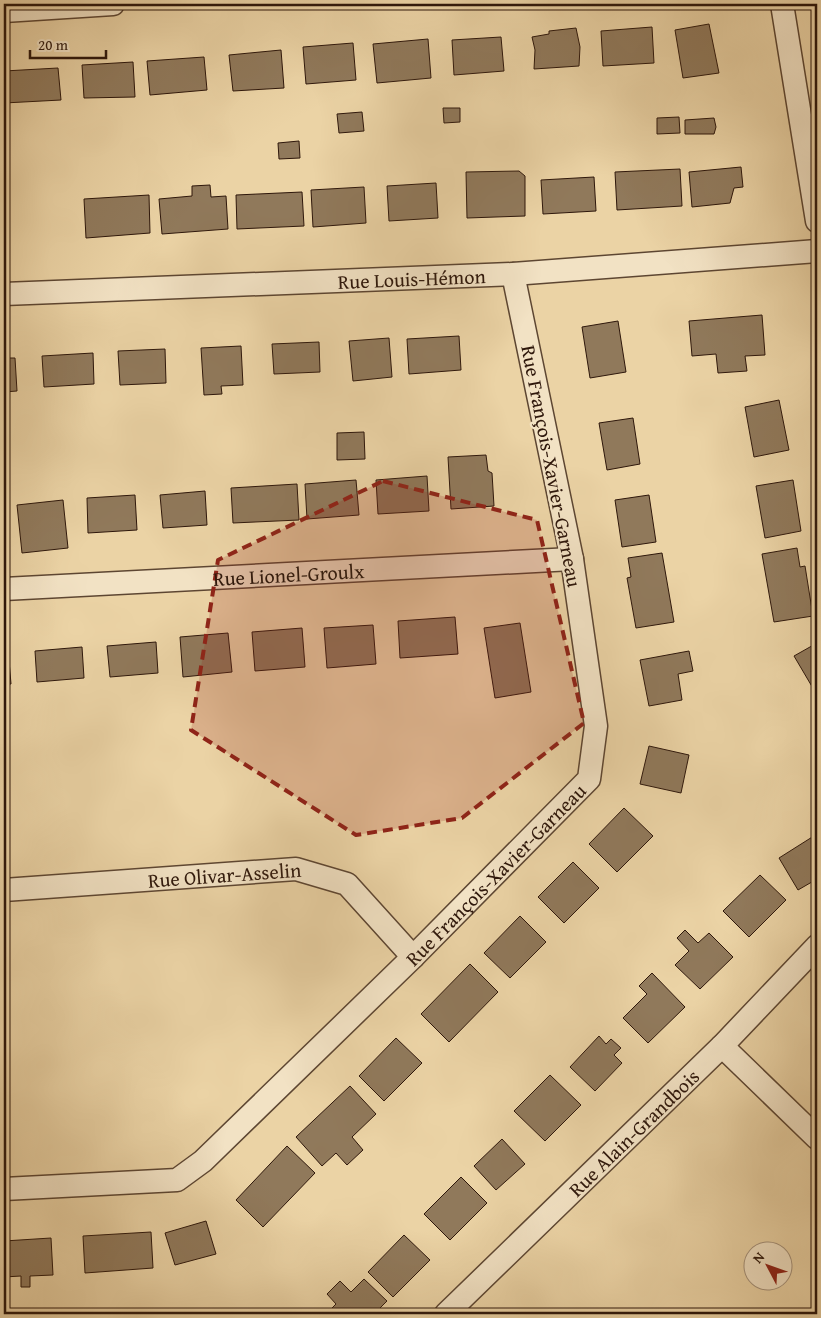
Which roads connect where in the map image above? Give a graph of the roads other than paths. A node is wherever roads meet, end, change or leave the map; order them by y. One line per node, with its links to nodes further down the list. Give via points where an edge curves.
1 (113, 4): 3 (street)
2 (782, 4): 4 (street)
3 (4, 11)
4 (817, 222)
5 (817, 251): 6 (street, Rue Louis-Hémon)
6 (513, 274): 7 (street, Rue Louis-Hémon); 8 (street, Rue François-Xavier-Garneau)
7 (4, 294)
8 (572, 559): 9 (street, Rue Lionel-Groulx); 12 (street, Rue François-Xavier-Garneau, via 596,726 589,779)
9 (4, 589)
10 (4, 890): 12 (street, Rue Olivar-Asselin, via 296,870 347,884)
11 (817, 946): 13 (street, Rue Alain-Grandbois)
12 (413, 957): 15 (street, Rue François-Xavier-Garneau, via 203,1161 177,1180)
13 (722, 1046): 14 (street); 16 (street, Rue Alain-Grandbois)
14 (817, 1138)
15 (4, 1189)
16 (446, 1314)

